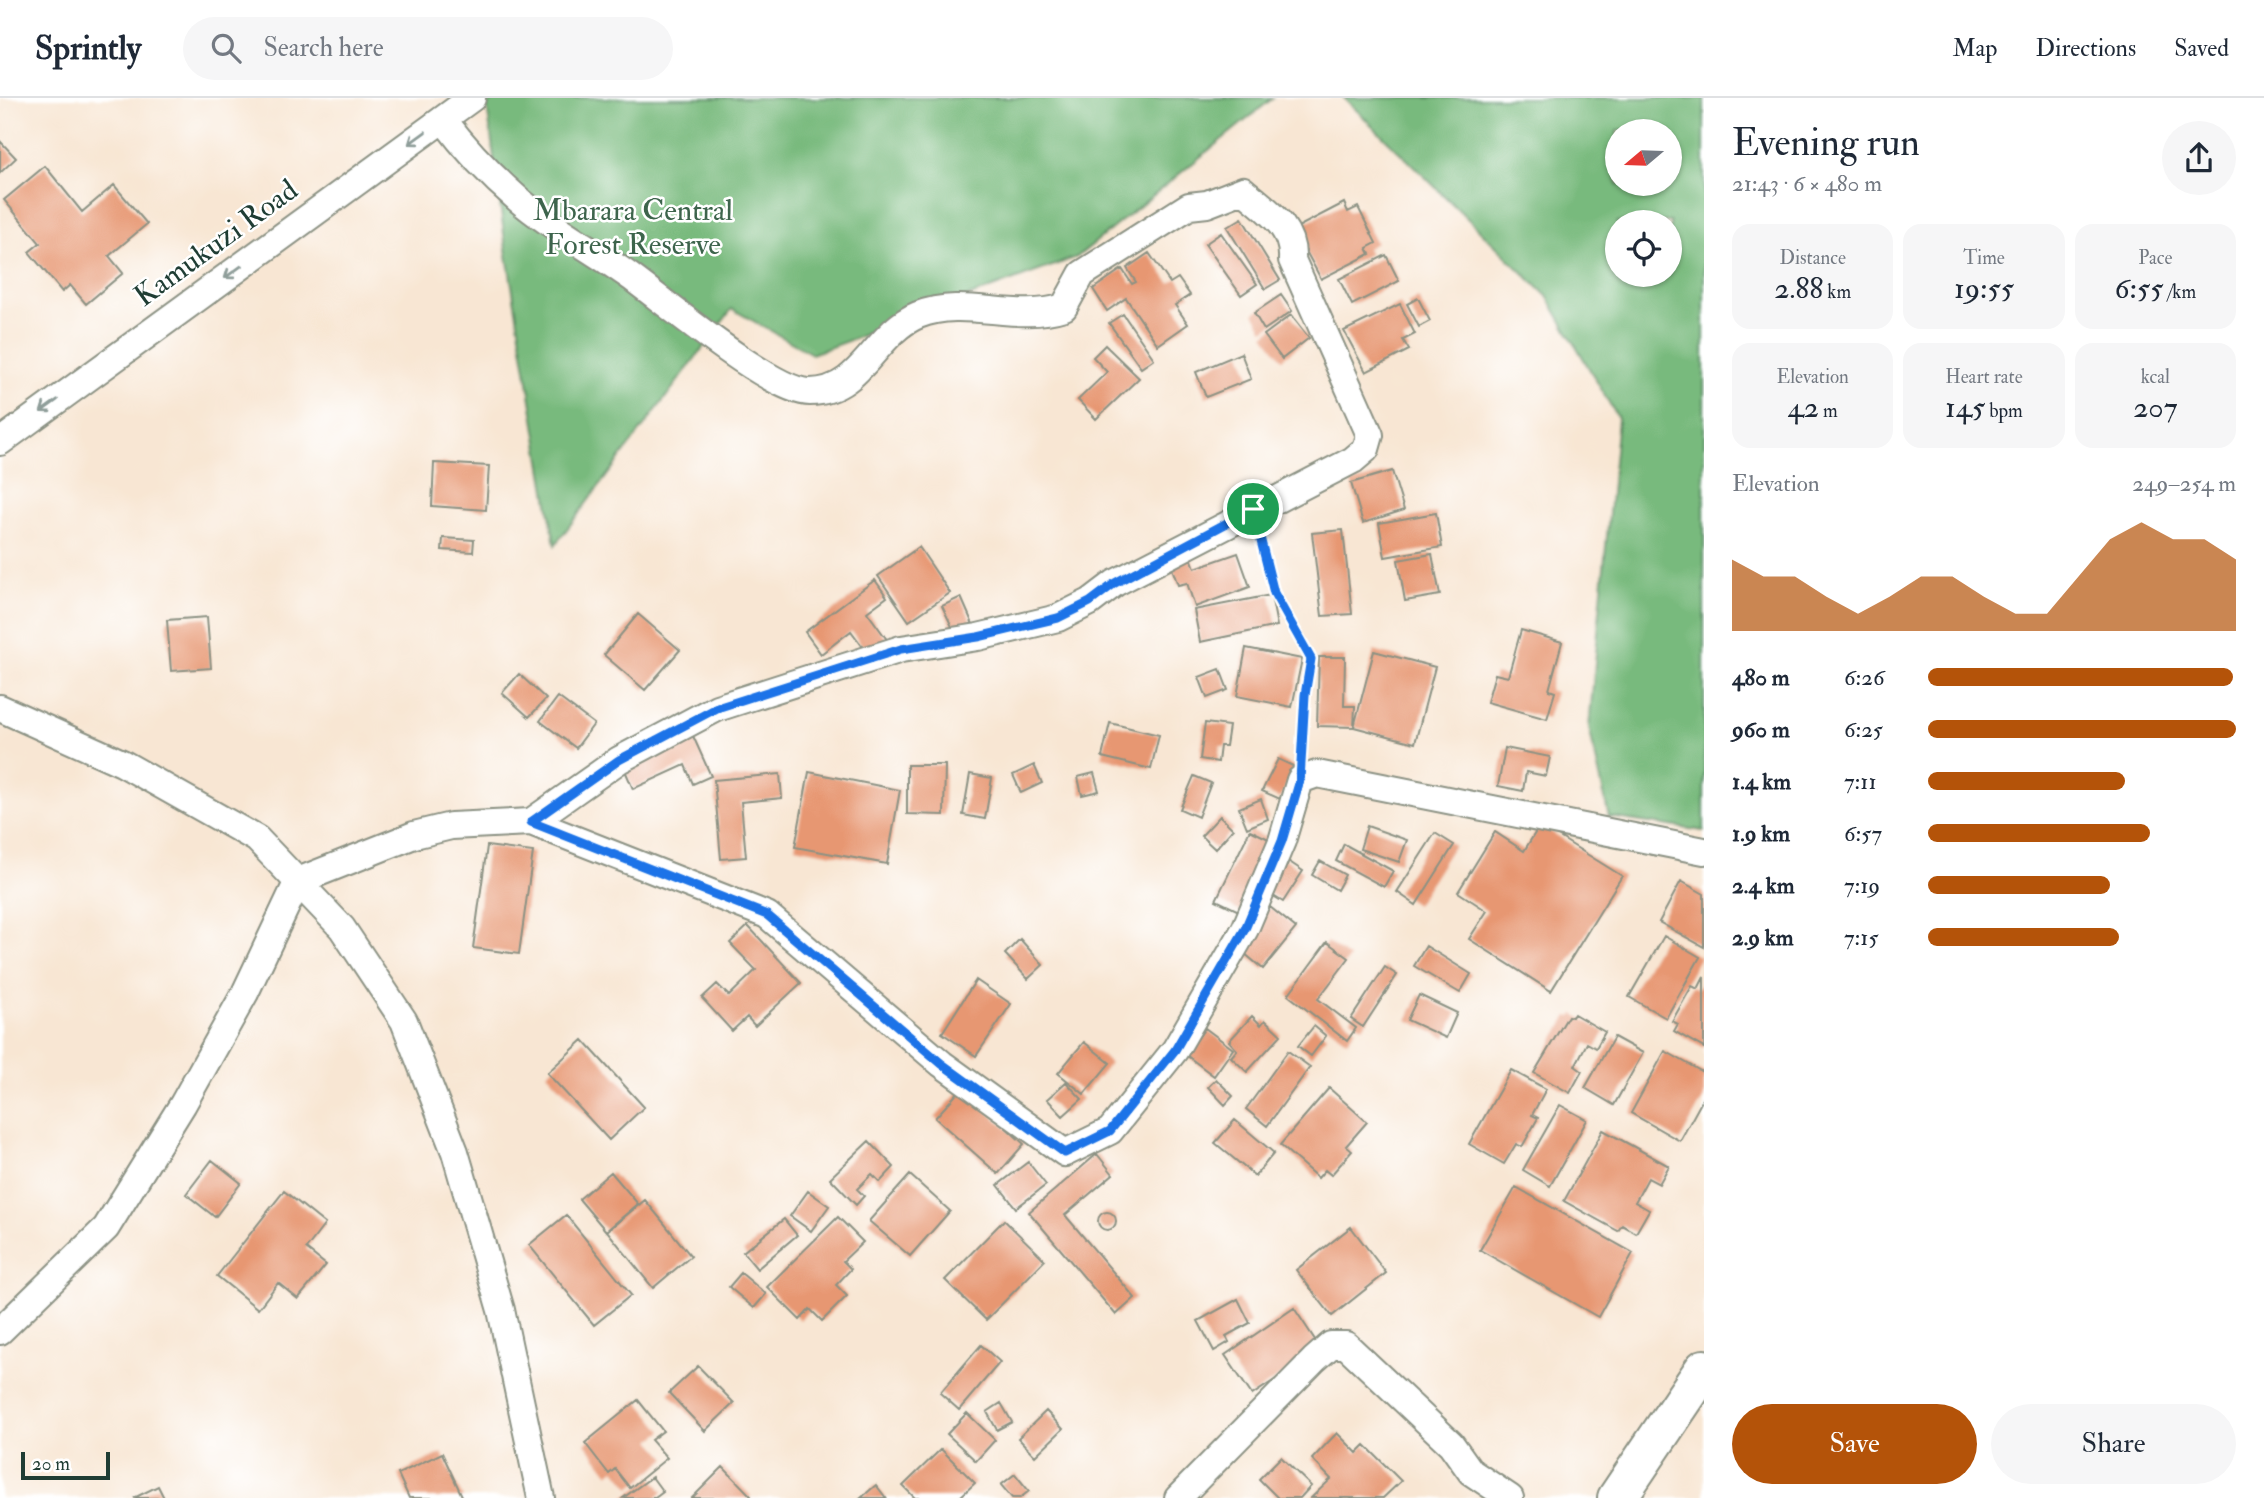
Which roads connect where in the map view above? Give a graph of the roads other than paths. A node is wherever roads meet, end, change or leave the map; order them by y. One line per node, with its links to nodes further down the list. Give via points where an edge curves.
1 (472, 98): 2 (street, Kamukuzi Road)
2 (443, 119): 3 (street, Kamukuzi Road, one-way to 3); 5 (street, via 474,160 522,202 751,366 807,393 851,380 890,332 915,316 954,308 1041,314 1064,307 1082,274 1189,206 1243,190 1286,227 1292,260 1370,435 1366,449 1353,460 1253,509 1058,618 901,649 717,708 619,760)
3 (0, 442)
4 (0, 708): 7 (street, via 122,762 257,839)
5 (531, 822): 6 (street, via 767,915 942,1064 1065,1153 1110,1131 1175,1050 1245,929 1282,841 1300,780 1317,774); 7 (street, via 452,826 414,835)
6 (1704, 851)
7 (298, 881): 8 (street, via 245,993 106,1228); 10 (street, via 342,928 409,1033 455,1152 501,1310)
8 (0, 1331)
9 (1704, 1369): 13 (main road)
10 (541, 1498)
11 (1178, 1498): 12 (street, via 1314,1360 1331,1345 1346,1345 1451,1444 1471,1472)
12 (1510, 1498)
13 (1617, 1498)

